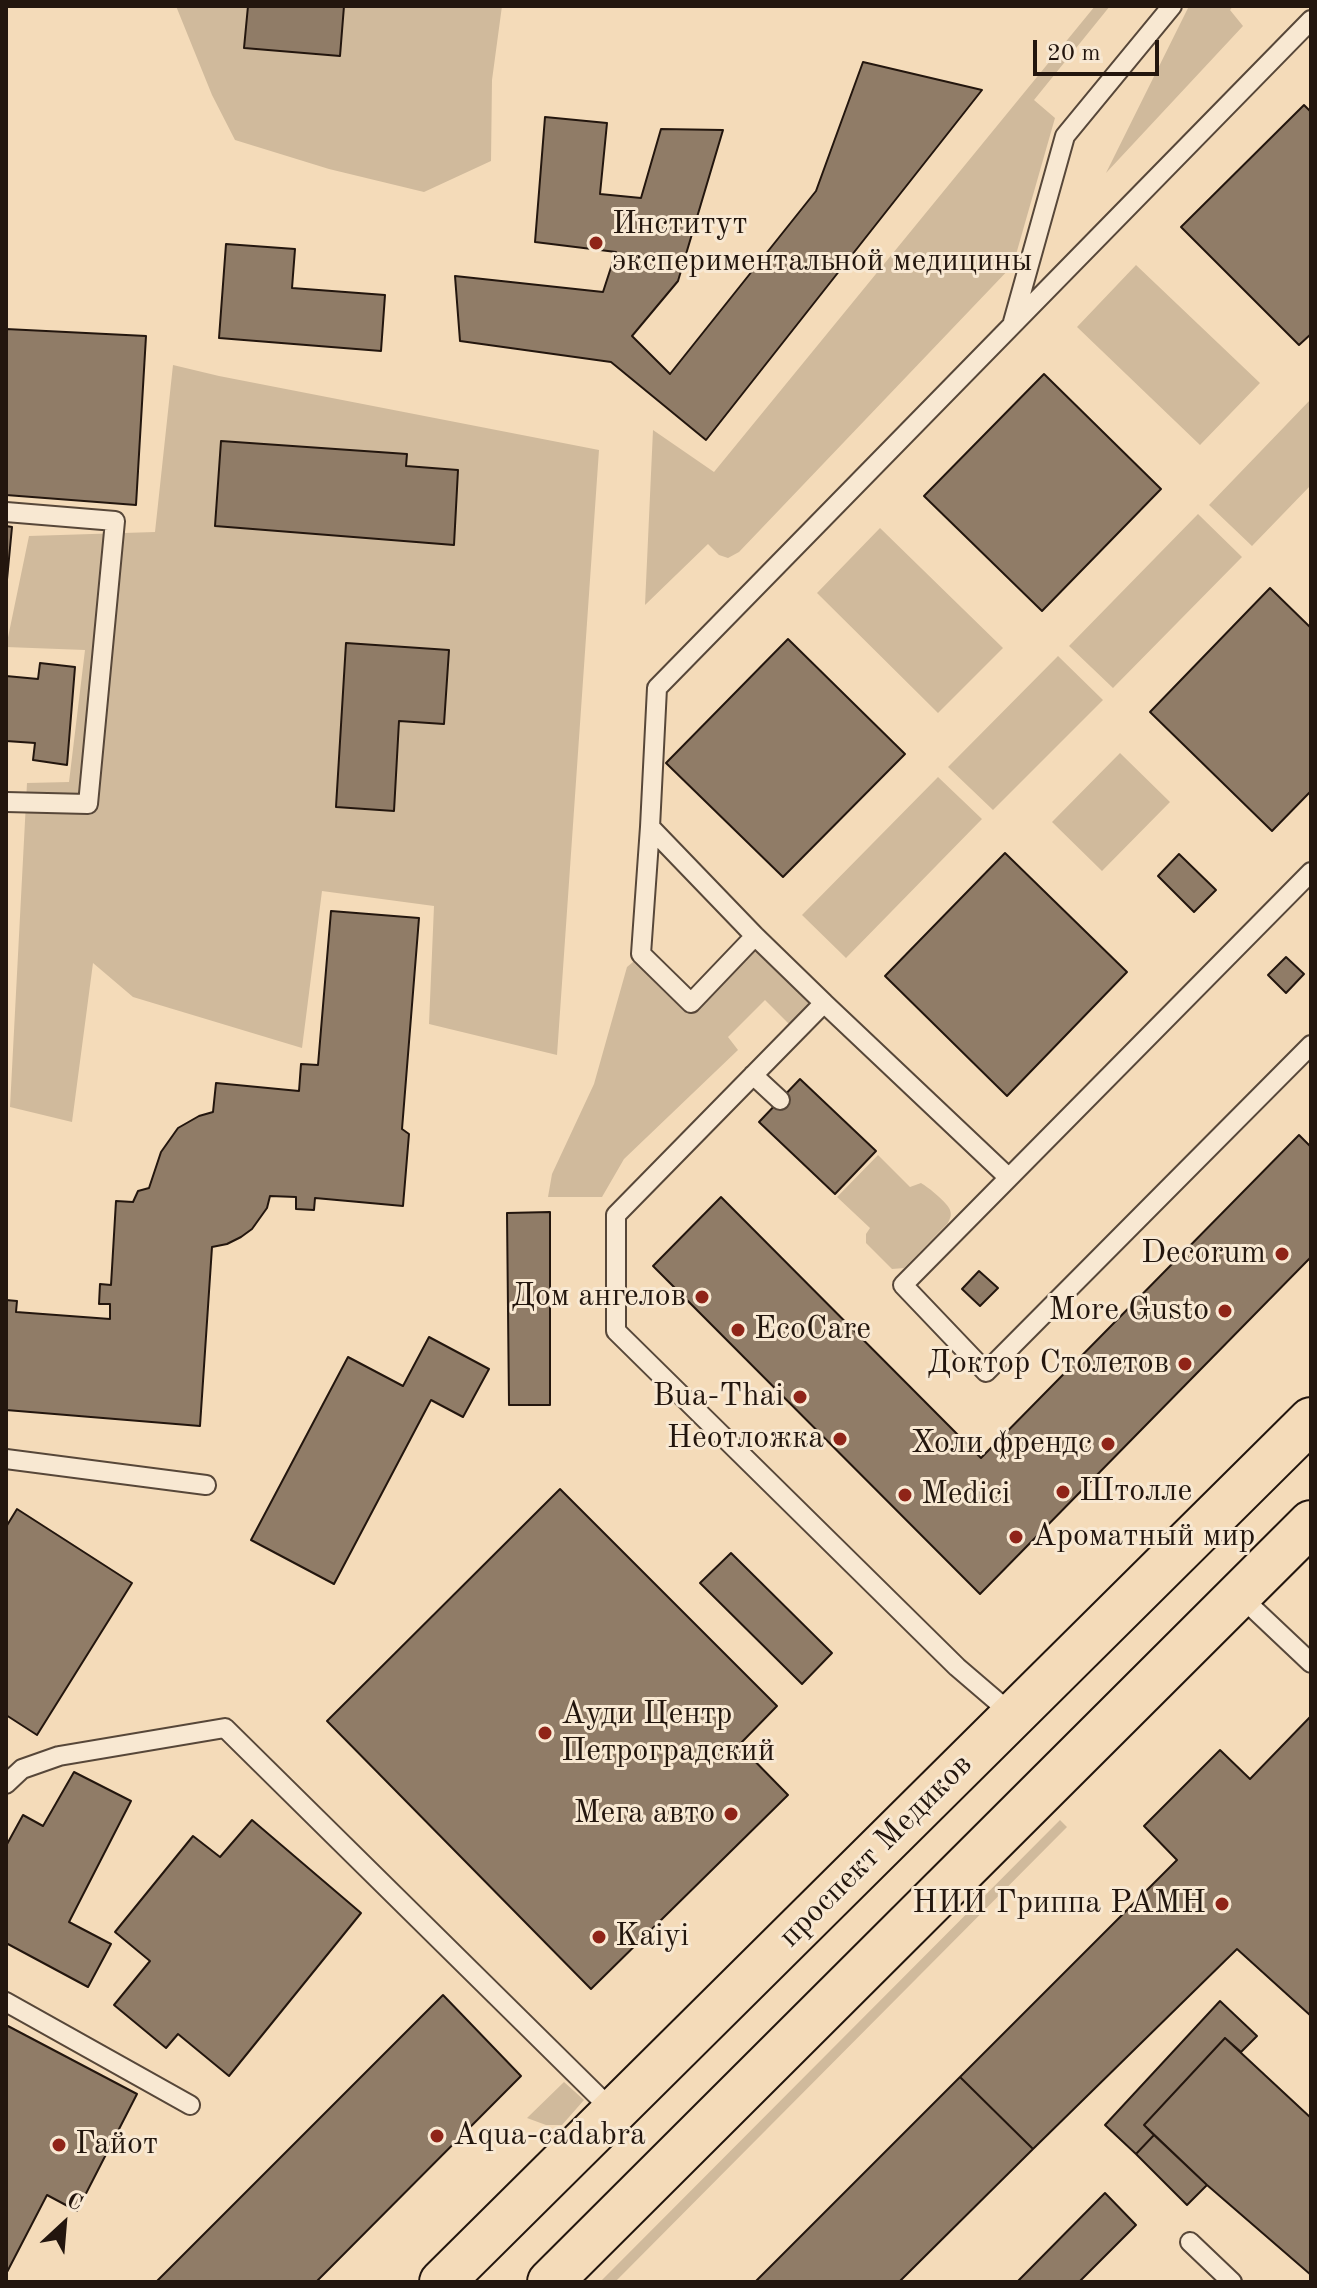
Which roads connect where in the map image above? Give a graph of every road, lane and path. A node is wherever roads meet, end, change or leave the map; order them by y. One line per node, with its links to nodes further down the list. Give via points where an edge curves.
1 (1172, 6): 3 (lane, via 1065,136)
2 (1311, 20): 3 (lane)
3 (1013, 325): 6 (lane, via 657,688)
4 (6, 512): 5 (lane, via 115,521 88,804)
5 (6, 802)
6 (650, 827): 8 (lane); 8 (lane, via 641,954 691,1003)
7 (1311, 872): 13 (lane)
8 (755, 936): 9 (lane)
9 (824, 1003): 11 (lane); 13 (lane)
10 (1311, 1045): 13 (lane, via 986,1372 903,1285)
11 (753, 1075): 12 (lane); 20 (lane, via 616,1215 616,1331 957,1667)
12 (780, 1100)
13 (1008, 1177)
14 (1311, 1420): 20 (main road, проспект Медиков)
15 (6, 1459): 16 (lane)
16 (206, 1485)
17 (1311, 1523): 18 (main road)
18 (1239, 1595): 19 (lane); 27 (main road)
19 (1311, 1663)
20 (1013, 1715): 24 (main road, проспект Медиков)
21 (6, 1784): 24 (lane, via 22,1769 59,1756 225,1728)
22 (6, 2002): 23 (lane)
23 (190, 2105)
24 (614, 2112): 26 (main road, проспект Медиков)
25 (1190, 2242): 28 (lane)
26 (442, 2282)
27 (550, 2282)
28 (1232, 2282)

